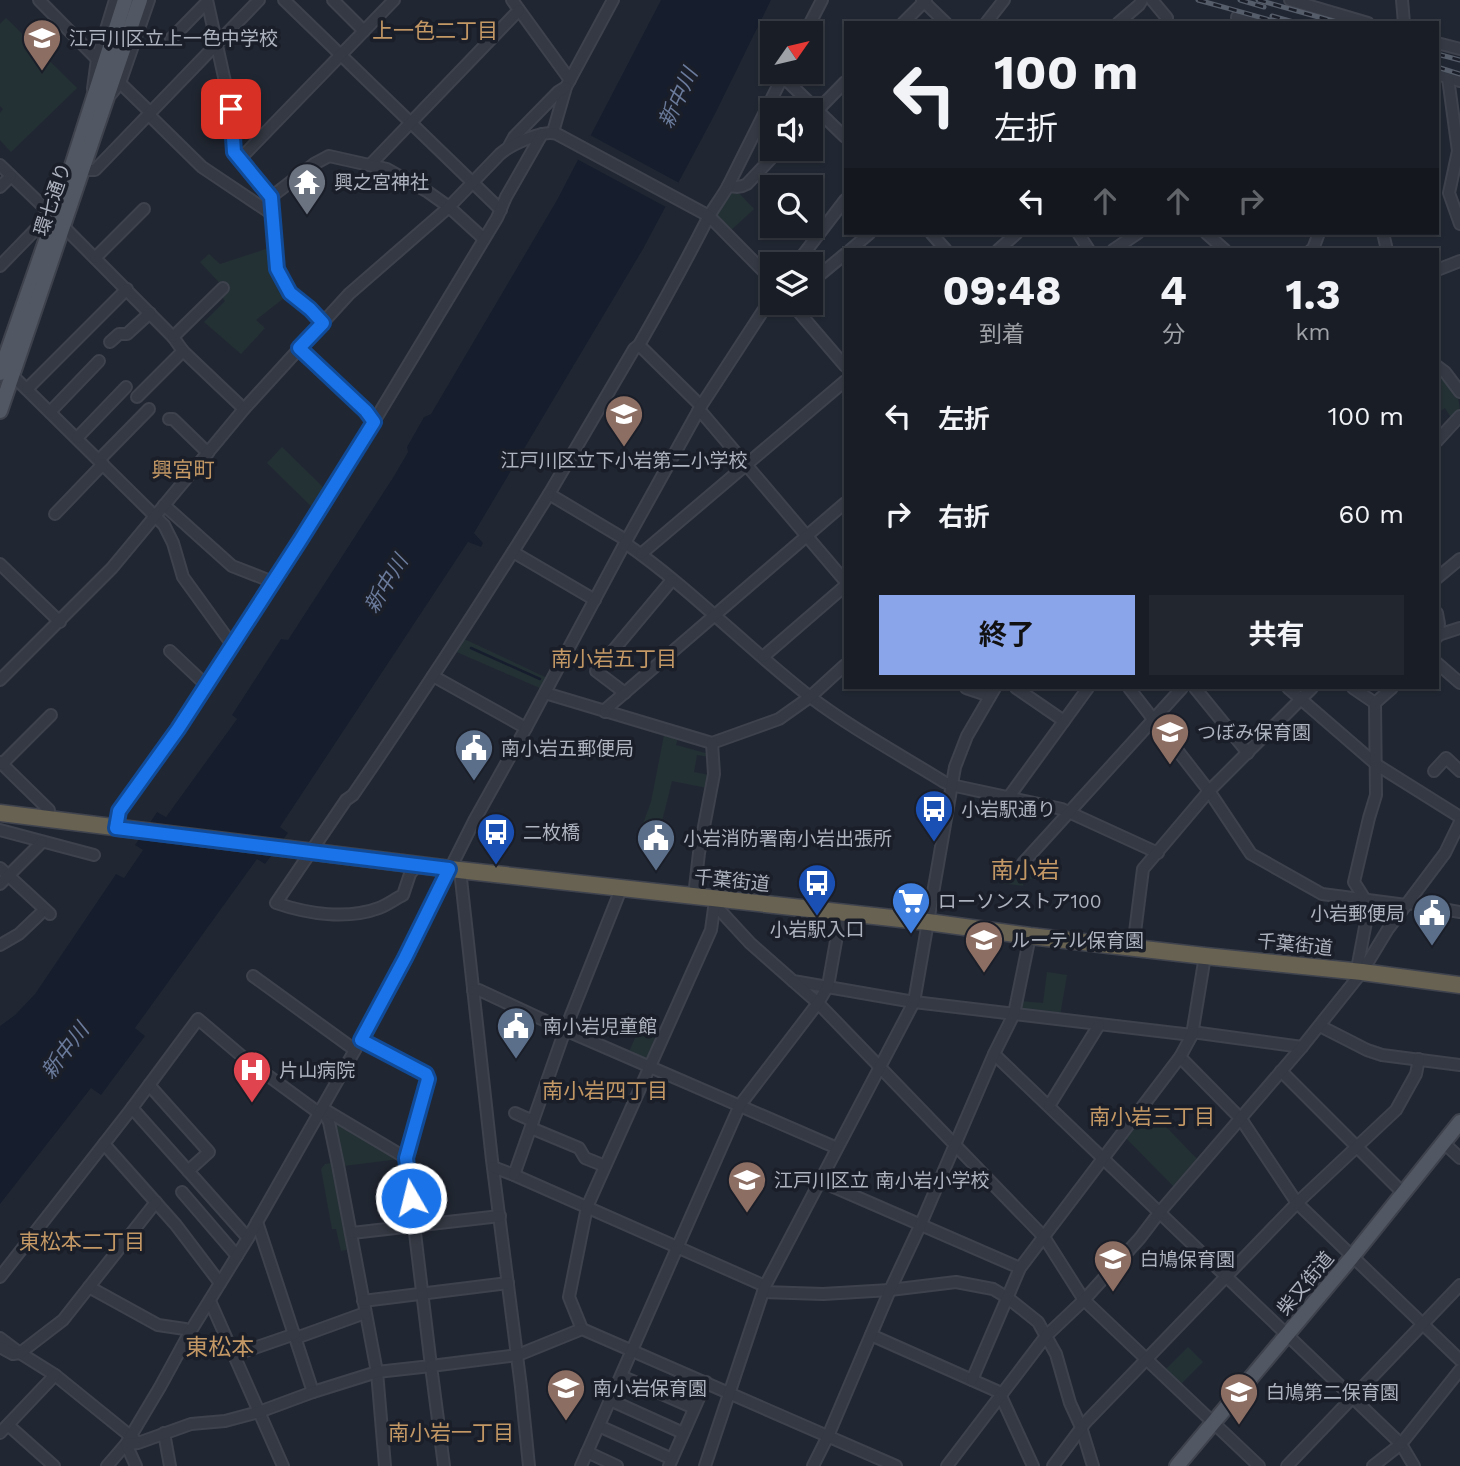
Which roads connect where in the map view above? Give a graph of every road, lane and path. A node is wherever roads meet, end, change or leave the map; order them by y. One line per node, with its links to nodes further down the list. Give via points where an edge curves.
1 (39, 0): 38 (street)
2 (115, 0): 38 (street)
3 (125, 0): 33 (main road, 環七通り)
4 (139, 0): 33 (main road, 環七通り)
5 (149, 0): 41 (street)
6 (259, 0): 35 (street)
7 (284, 0): 37 (street)
8 (333, 0): 31 (street)
9 (394, 0): 31 (street)
10 (613, 0): 43 (street)
11 (822, 0): 22 (street)
12 (1004, 0): 25 (street)
13 (1142, 0): 26 (street)
14 (1152, 0): 27 (street)
15 (1290, 0): 20 (street)
16 (1402, 0): 30 (street)
17 (207, 1): 32 (street); 35 (street)
18 (924, 1): 23 (street); 24 (street)
19 (514, 3): 43 (street); 49 (street)
20 (1320, 4): 29 (street)
21 (1237, 18): 28 (street)
22 (811, 21)
23 (905, 21)
24 (944, 21)
25 (988, 21)
26 (1120, 21)
27 (1166, 21)
28 (1248, 21)
29 (1363, 21)
30 (1404, 21)
31 (364, 30): 37 (street)
32 (171, 38)
33 (119, 41): 45 (main road, 環七通り)
34 (1439, 44): 36 (street)
35 (216, 45): 47 (street); 53 (street, via 231,109 234,152)
36 (1460, 49)
37 (341, 54): 49 (street); 53 (street)
38 (96, 59): 45 (street)
39 (1442, 76): 40 (street); 70 (street, via 1458,152 1449,193)
40 (1460, 81)
41 (120, 83): 45 (street); 47 (street)
42 (844, 83): 46 (street)
43 (568, 84): 50 (street); 52 (street)
44 (779, 84): 60 (street)
45 (98, 105): 57 (main road, 環七通り); 69 (main road, 環七通り)
46 (823, 105)
47 (150, 114): 57 (street, via 95,170); 67 (street, via 202,167)
48 (823, 121): 51 (street)
49 (411, 122): 56 (street); 59 (street)
50 (552, 134): 52 (street); 66 (street); 68 (street)
51 (844, 136)
52 (507, 149): 59 (street)
53 (240, 159): 62 (street)
54 (769, 161): 60 (street, via 743,187)
55 (0, 164): 58 (street)
56 (370, 165): 62 (street, via 329,156); 64 (street, via 387,169)
57 (82, 170): 69 (main road, 環七通り)
58 (11, 176): 61 (street); 69 (street)
59 (472, 183): 64 (street); 66 (street)
60 (728, 186): 68 (street)
61 (0, 187)
62 (271, 197): 67 (street)
63 (844, 201): 80 (street)
64 (449, 207): 75 (street); 93 (street, via 349,294)
65 (144, 209): 82 (street)
66 (500, 210): 75 (street)
67 (272, 214): 93 (street, via 277,269 290,293)
68 (709, 215): 85 (street); 96 (street)
69 (56, 224): 82 (street); 84 (street, via 35,230); 101 (main road, 環七通り)
70 (1460, 224)
71 (868, 235): 76 (street)
72 (1015, 235): 77 (street)
73 (1135, 235): 78 (street)
74 (1208, 235): 79 (street)
75 (484, 239): 115 (street)
76 (852, 248)
77 (1000, 248)
78 (1116, 248)
79 (1223, 248)
80 (805, 252)
81 (844, 255): 87 (street)
82 (95, 258): 89 (street)
83 (1460, 261): 86 (street)
84 (0, 266)
85 (760, 268)
86 (1439, 269)
87 (823, 272)
88 (223, 288): 94 (street)
89 (127, 289): 90 (street); 105 (street)
90 (149, 313): 94 (street); 95 (street, via 127,334)
91 (761, 315): 108 (street)
92 (802, 315): 100 (street)
93 (323, 323): 97 (street)
94 (173, 337): 98 (street)
95 (110, 342)
96 (639, 345): 108 (street); 121 (street)
97 (299, 348): 110 (street); 115 (street)
98 (183, 351): 107 (street); 110 (street)
99 (99, 361): 112 (street)
100 (844, 365)
101 (4, 368): 105 (street); 111 (main road, 環七通り)
102 (1439, 368): 106 (street)
103 (844, 382): 120 (street)
104 (126, 387): 116 (street)
105 (27, 389): 112 (street)
106 (1460, 392)
107 (137, 397)
108 (699, 408): 120 (street); 127 (street)
109 (149, 410): 119 (street)
110 (244, 410): 118 (street)
111 (0, 411)
112 (50, 412): 116 (street)
113 (1460, 416): 117 (street)
114 (169, 419): 118 (street)
115 (374, 422): 134 (street)
116 (77, 438): 119 (street)
117 (1439, 440)
118 (208, 453): 123 (street)
119 (101, 462): 124 (street); 125 (street)
120 (746, 465): 126 (street); 129 (street)
121 (549, 494): 127 (street); 128 (street)
122 (844, 504): 126 (street)
123 (164, 505): 125 (street); 134 (street, via 232,566)
124 (55, 514)
125 (156, 516): 139 (street); 142 (street, via 173,543 183,577)
126 (807, 536): 135 (street); 138 (street)
127 (625, 541): 129 (street); 137 (street)
128 (513, 552): 137 (street); 148 (street)
129 (640, 554): 133 (street)
130 (1460, 559): 132 (street)
131 (0, 564): 139 (street)
132 (1439, 576)
133 (672, 580): 138 (street); 163 (street, via 596,671)
134 (273, 582): 142 (street)
135 (844, 582)
136 (844, 584): 144 (street)
137 (596, 600): 162 (street)
138 (715, 616): 144 (street); 163 (street)
139 (60, 622): 147 (street)
140 (1460, 628): 141 (street)
141 (1439, 635)
142 (233, 646): 150 (street)
143 (170, 651): 150 (street)
144 (763, 657): 164 (street)
145 (844, 665): 164 (street)
146 (1439, 665): 149 (street)
147 (3, 672)
148 (433, 676): 171 (street); 189 (street, via 353,795)
149 (1460, 683)
150 (207, 686): 186 (street, via 119,811)
151 (972, 689): 161 (street)
152 (1017, 689): 170 (street)
153 (1087, 689): 170 (street)
154 (1130, 689): 169 (street)
155 (1181, 689): 169 (street)
156 (1196, 689): 173 (street)
157 (1289, 689): 165 (street)
158 (1311, 689): 165 (street)
159 (1354, 689): 166 (street)
160 (1391, 689): 166 (street)
161 (992, 692): 178 (street, via 959,752)
162 (545, 693): 167 (street); 171 (street)
163 (625, 693): 167 (street)
164 (810, 697): 172 (street, via 779,719); 178 (street)
165 (1300, 700): 173 (street); 175 (street)
166 (1375, 703): 175 (street)
167 (605, 712): 172 (street)
168 (51, 715): 174 (street)
169 (1153, 719): 179 (street); 182 (street)
170 (1064, 721): 180 (street)
171 (526, 728): 194 (street, via 474,821)
172 (712, 743): 199 (street, via 714,774)
173 (1248, 753): 179 (street)
174 (1, 763): 181 (street)
175 (1377, 765): 184 (street); 200 (street, via 1376,795 1354,882)
176 (1434, 771): 177 (street, via 1446,758)
177 (1460, 771)
178 (951, 785): 180 (street); 205 (street)
179 (1209, 792): 190 (street); 200 (street, via 1251,854 1317,892)
180 (1008, 798): 182 (street)
181 (49, 810)
182 (1070, 812): 190 (street); 192 (street)
183 (0, 813): 186 (highway, 千葉街道)
184 (1460, 817)
185 (1460, 822): 202 (street, via 1445,853)
186 (118, 826): 189 (highway, 千葉街道)
187 (0, 830): 188 (street)
188 (42, 842): 191 (street); 195 (street)
189 (304, 851): 193 (highway, 千葉街道); 198 (street, via 276,903 331,915 355,914)
190 (1158, 853): 208 (street, via 1143,869)
191 (94, 855)
192 (1023, 863)
193 (417, 865): 194 (highway, 千葉街道); 198 (street)
194 (456, 870): 196 (highway, 千葉街道); 215 (street, via 461,879); 223 (street)
195 (3, 876): 207 (street, via 45,914)
196 (621, 889): 199 (highway, 千葉街道); 221 (street)
197 (415, 890): 198 (street)
198 (403, 895)
199 (694, 896): 201 (highway, 千葉街道)
200 (1368, 901): 202 (street); 210 (street, via 1359,964)
201 (715, 902): 203 (highway, 千葉街道); 212 (street, via 750,943); 229 (street, via 711,929)
202 (1408, 904): 204 (street); 210 (street)
203 (841, 912): 205 (highway, 千葉街道); 214 (street)
204 (1460, 912)
205 (928, 922): 206 (highway, 千葉街道); 216 (street)
206 (1030, 936): 208 (highway, 千葉街道); 218 (street)
207 (0, 945)
208 (1133, 947): 209 (highway, 千葉街道)
209 (1205, 956): 210 (highway, 千葉街道); 222 (street)
210 (1362, 972): 213 (highway, 千葉街道); 220 (street)
211 (253, 976): 223 (street)
212 (793, 981): 214 (street); 217 (street)
213 (1460, 985)
214 (828, 986): 216 (street); 217 (street)
215 (473, 990): 221 (street); 250 (street)
216 (914, 1002): 218 (street); 230 (street)
217 (818, 1003): 230 (street); 233 (street)
218 (1014, 1014): 219 (street); 225 (street)
219 (1099, 1025): 222 (street); 234 (street)
220 (1320, 1026): 224 (street); 227 (street, via 1367,1050)
221 (565, 1030): 229 (street); 240 (street)
222 (1192, 1034): 224 (street); 226 (street)
223 (358, 1045): 236 (street); 246 (street, via 426,1074)
224 (1302, 1046): 231 (street)
225 (994, 1054): 234 (street); 243 (street)
226 (1180, 1057): 238 (street); 248 (street)
227 (1419, 1059): 228 (street); 244 (street, via 1396,1110)
228 (1460, 1065)
229 (650, 1067): 233 (street); 249 (street)
230 (880, 1067): 243 (street); 245 (street)
231 (1281, 1071): 238 (street); 244 (street)
232 (149, 1085): 235 (street); 236 (street, via 198,1019 244,1058); 251 (street, via 209,1153)
233 (740, 1105): 245 (street); 266 (street)
234 (1049, 1106): 248 (street)
235 (132, 1108): 242 (street); 251 (street)
236 (321, 1110): 246 (street); 260 (street); 263 (street, via 329,1122)
237 (515, 1113): 240 (street)
238 (1241, 1119): 256 (street); 258 (street)
239 (1460, 1122): 241 (main road, 柴又街道)
240 (532, 1125): 249 (street); 252 (street)
241 (1444, 1143): 247 (street); 254 (main road, 柴又街道)
242 (104, 1144): 255 (street); 270 (street)
243 (955, 1145): 262 (street); 264 (street)
244 (1356, 1146): 254 (street); 256 (street)
245 (837, 1148): 253 (street)
246 (406, 1158): 261 (street)
247 (1460, 1158)
248 (1103, 1159): 258 (street); 264 (street)
249 (605, 1166): 257 (street)
250 (493, 1167): 252 (street); 259 (street)
251 (192, 1175): 265 (street); 267 (street, via 179,1194)
252 (514, 1175): 257 (street)
253 (820, 1181): 262 (street); 276 (street)
254 (1403, 1193): 268 (main road, 柴又街道)
255 (156, 1202): 272 (street); 275 (street)
256 (1297, 1203): 268 (street); 271 (street)
257 (587, 1207): 266 (street); 285 (street, via 569,1297)
258 (1159, 1213): 271 (street); 280 (street)
259 (500, 1216): 261 (street); 273 (street)
260 (257, 1222): 265 (street); 289 (street)
261 (415, 1225): 263 (street); 278 (street)
262 (920, 1226): 269 (street); 277 (street)
263 (352, 1233): 282 (street)
264 (1044, 1237): 269 (street); 280 (street)
265 (248, 1238): 267 (street)
266 (678, 1248): 276 (street); 293 (street)
267 (237, 1256): 272 (street)
268 (1352, 1257): 283 (street); 288 (main road, 柴又街道)
269 (1020, 1268): 279 (street)
270 (0, 1277)
271 (1226, 1277): 288 (street); 297 (street)
272 (220, 1283): 281 (street)
273 (508, 1283): 278 (street); 296 (street)
274 (1460, 1285): 283 (street)
275 (89, 1287): 286 (street, via 158,1325); 294 (street, via 63,1320)
276 (764, 1289): 277 (street, via 823,1294); 307 (street)
277 (890, 1290): 279 (street, via 956,1282 993,1289); 287 (street)
278 (422, 1293): 282 (street); 299 (street)
279 (1008, 1298): 290 (street, via 1038,1322); 304 (street)
280 (1084, 1300): 290 (street); 297 (street)
281 (210, 1301): 286 (street); 295 (street)
282 (364, 1307): 289 (street); 301 (street)
283 (1423, 1324): 298 (street); 309 (street)
284 (0, 1329): 294 (street)
285 (582, 1329): 293 (street); 296 (street)
286 (190, 1332): 320 (street)
287 (871, 1335): 304 (street); 319 (street)
288 (1286, 1335): 309 (street); 313 (main road, 柴又街道)
289 (295, 1336): 295 (street); 306 (street)
290 (1046, 1336): 308 (street); 315 (street)
291 (0, 1338): 294 (street)
292 (0, 1347): 294 (street, via 13,1354)
293 (632, 1350): 303 (street); 305 (street)
294 (22, 1351): 302 (street)
295 (234, 1354): 312 (street)
296 (517, 1355): 299 (street); 331 (street)
297 (1147, 1359): 313 (street); 315 (street)
298 (1460, 1360)
299 (431, 1366): 301 (street); 330 (street)
300 (1460, 1370): 321 (street)
301 (377, 1372): 306 (street); 329 (street)
302 (55, 1375): 316 (street); 320 (street)
303 (621, 1376): 310 (street); 311 (street)
304 (972, 1380): 308 (street)
305 (706, 1382): 307 (street); 311 (street)
306 (313, 1392): 312 (street)
307 (729, 1392): 319 (street); 334 (street)
308 (1001, 1396): 337 (street); 338 (street)
309 (1351, 1398): 321 (street); 343 (street)
310 (610, 1400): 314 (street); 318 (street)
311 (694, 1408): 318 (street)
312 (259, 1412): 317 (street); 328 (street)
313 (1213, 1422): 341 (main road, 柴又街道); 342 (street)
314 (599, 1426): 322 (street); 323 (street)
315 (1081, 1427): 339 (street); 340 (street)
316 (4, 1429): 324 (street)
317 (164, 1433): 320 (street); 327 (street)
318 (683, 1433): 323 (street)
319 (828, 1436): 335 (street); 336 (street)
320 (132, 1441): 325 (street); 326 (street)
321 (1401, 1444): 344 (street); 345 (street)
322 (587, 1452): 332 (street); 333 (street)
323 (670, 1462)
324 (54, 1466)
325 (107, 1466)
326 (136, 1466)
327 (170, 1466)
328 (283, 1466)
329 (385, 1466)
330 (444, 1466)
331 (529, 1466)
332 (581, 1466)
333 (617, 1466)
334 (705, 1466)
335 (813, 1466)
336 (896, 1466)
337 (947, 1466)
338 (1032, 1466)
339 (1054, 1466)
340 (1093, 1466)
341 (1177, 1466)
342 (1259, 1466)
343 (1287, 1466)
344 (1373, 1466)
345 (1414, 1466)

